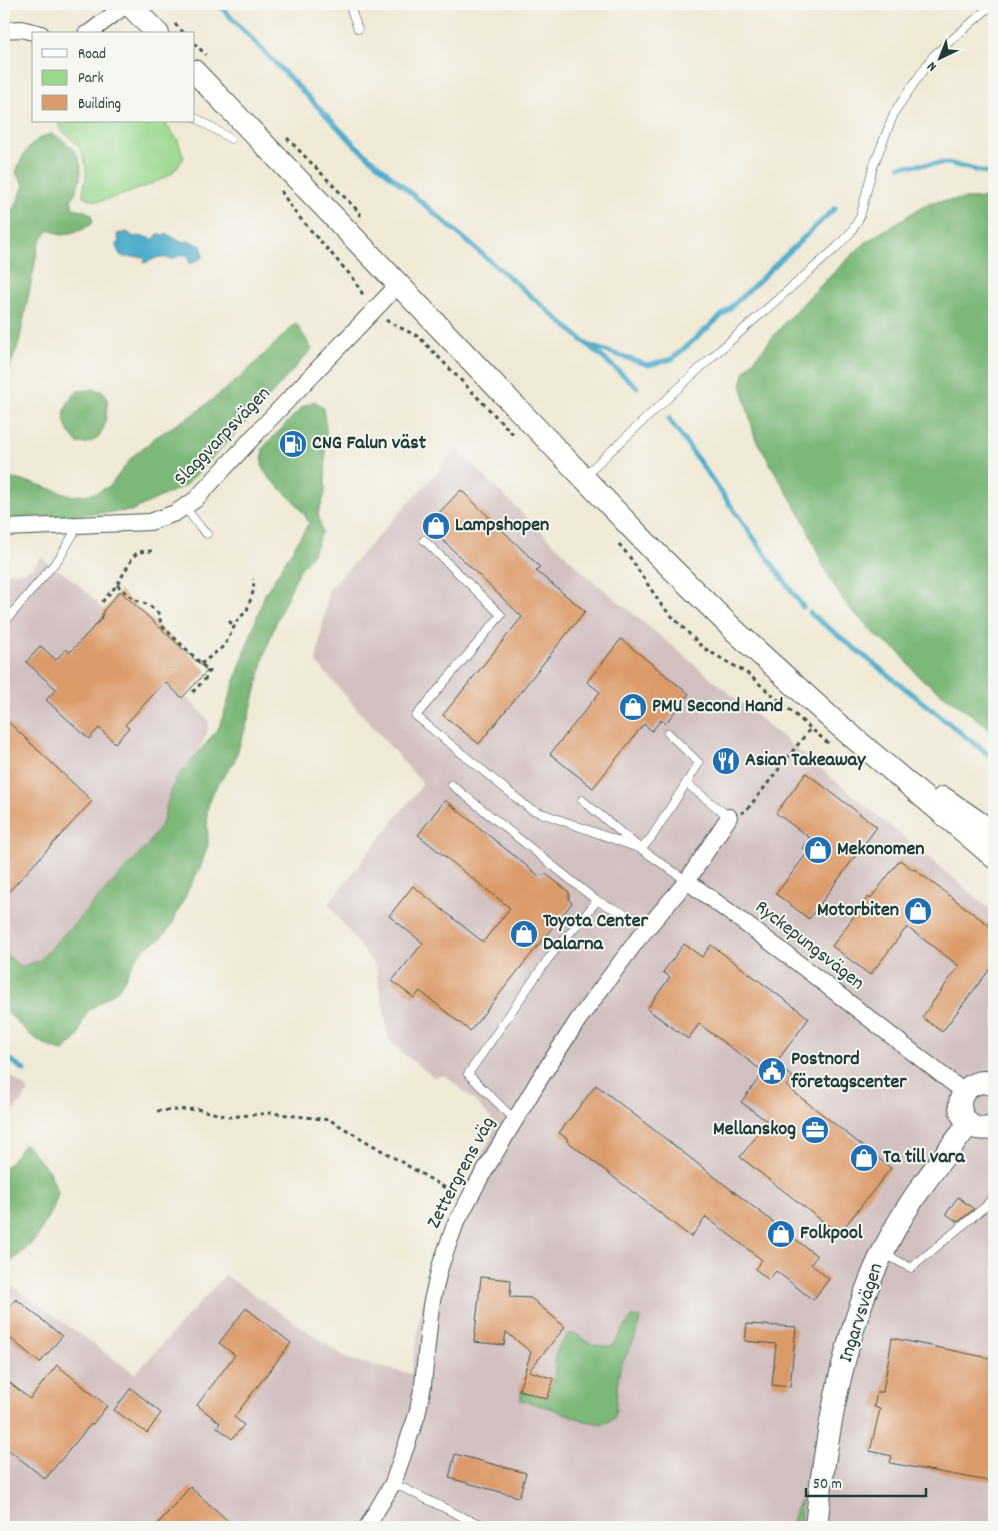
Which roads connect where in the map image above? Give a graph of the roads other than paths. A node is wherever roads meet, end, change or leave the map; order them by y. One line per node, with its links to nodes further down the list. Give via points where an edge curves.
1 (128, 4): 7 (street); 8 (main road)
2 (349, 4): 4 (lane)
3 (993, 4): 13 (lane, via 933,56 895,111 873,167 860,217 851,232)
4 (358, 29)
5 (4, 30): 6 (street)
6 (33, 32)
7 (91, 32)
8 (156, 32)
9 (195, 72): 12 (main road)
10 (195, 118): 11 (lane)
11 (231, 139)
12 (398, 285): 13 (main road); 14 (street, Slaggvarpsvägen, via 195,500)
13 (583, 477): 20 (main road, via 734,630)
14 (185, 506): 15 (street, Slaggvarpsvägen, via 150,522); 17 (lane)
15 (78, 525): 16 (street, Slaggvarpsvägen); 19 (lane, via 60,557)
16 (4, 528)
17 (207, 534)
18 (424, 540): 27 (lane, via 501,614 416,716 530,808)
19 (4, 623)
20 (834, 721): 26 (main road); 28 (main road)
21 (668, 733): 22 (lane, via 699,763)
22 (686, 782): 25 (lane); 27 (lane)
23 (452, 785): 30 (lane)
24 (582, 800): 27 (lane)
25 (729, 817): 29 (street)
26 (994, 834)
27 (641, 849): 29 (lane)
28 (994, 857)
29 (687, 881): 31 (street, Zettergrens väg); 33 (street, Ryckepungsvägen)
30 (597, 900): 31 (lane); 34 (lane, via 548,959 468,1074)
31 (650, 925): 34 (street, Zettergrens väg, via 555,1053)
32 (994, 1085): 33 (main road, via 976,1083)
33 (964, 1092): 35 (main road, via 960,1109)
34 (515, 1120): 39 (street, Zettergrens väg, via 455,1224 440,1266 431,1305 417,1414)
35 (969, 1124): 36 (main road, via 982,1129); 38 (main road, Ingarvsvägen, via 908,1206)
36 (994, 1126)
37 (994, 1195): 38 (lane, via 986,1206 911,1268)
38 (882, 1252): 43 (main road, Ingarvsvägen, via 865,1294 836,1398)
39 (393, 1483): 40 (lane); 41 (street, Zettergrens väg)
40 (466, 1523): 42 (lane)
41 (367, 1527)
42 (491, 1527)
43 (816, 1527)

